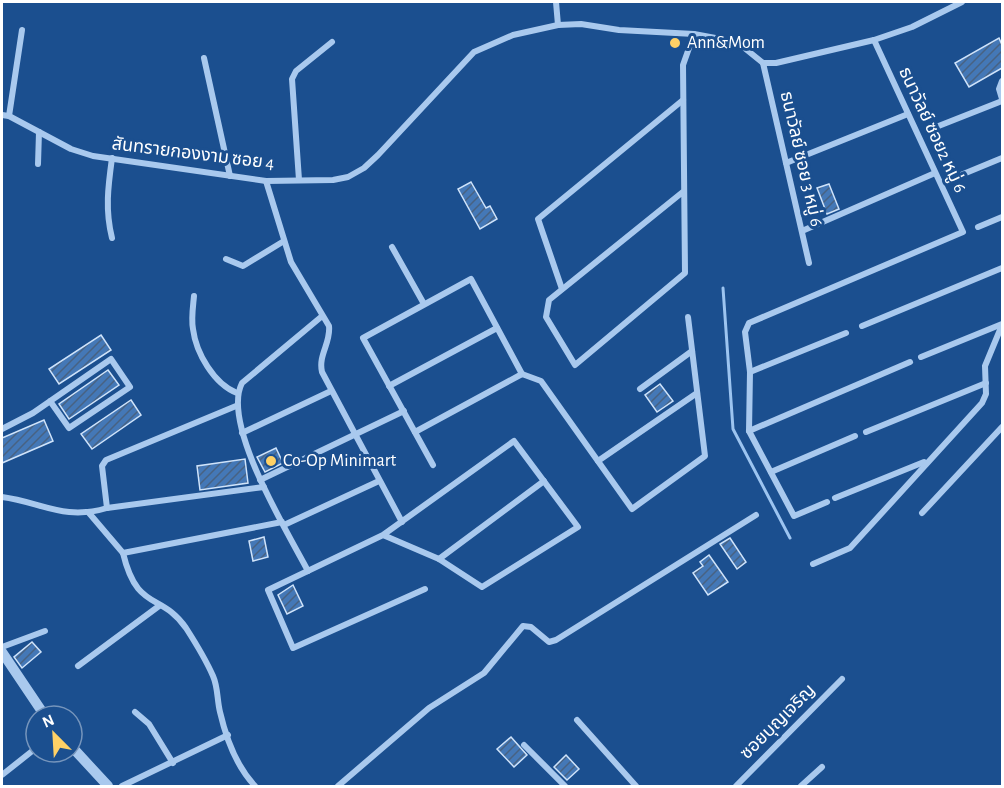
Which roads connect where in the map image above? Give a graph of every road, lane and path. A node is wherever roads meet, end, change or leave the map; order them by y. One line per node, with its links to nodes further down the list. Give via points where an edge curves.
1 (556, 2): 3 (street)
2 (962, 2): 6 (street, via 912,27)
3 (558, 25): 5 (street, สันทรายกองงาม ซอย 4); 25 (street, สันทรายกองงาม ซอย 4, via 513,35 474,52 364,168 333,180)
4 (22, 30): 15 (street)
5 (694, 34): 9 (street, สันทรายกองงาม ซอย 4, via 726,39); 11 (street, via 683,64)
6 (874, 40): 9 (street); 13 (street, ธนาวัลย์ ซอย2 หมู่ 6)
7 (332, 42): 25 (street, via 296,71 292,79)
8 (204, 58): 23 (street)
9 (763, 63): 20 (street, ธนาวัลย์ ซอย 3 หมู่ 6)
10 (1002, 81): 12 (street)
11 (683, 99): 27 (street); 37 (street, via 538,219)
12 (1002, 100): 16 (street)
13 (908, 114): 20 (street); 22 (street, ธนาวัลย์ ซอย2 หมู่ 6)
14 (2, 115): 15 (street, สันทรายกองงาม ซอย 4)
15 (9, 116): 17 (street, สันทรายกองงาม ซอย 4)
16 (936, 127)
17 (39, 132): 18 (street, สันทรายกองงาม ซอย 4, via 72,149); 21 (street)
18 (112, 158): 23 (street, สันทรายกองงาม ซอย 4); 31 (street, via 106,200)
19 (1002, 158): 24 (street)
20 (786, 162): 30 (street, ธนาวัลย์ ซอย 3 หมู่ 6)
21 (38, 164)
22 (935, 173): 30 (street); 49 (street, ธนาวัลย์ ซอย2 หมู่ 6, via 963,232 749,322 745,332)
23 (231, 177): 26 (street, สันทรายกองงาม ซอย 4)
24 (956, 177)
25 (298, 180): 26 (street, สันทรายกองงาม ซอย 4)
26 (267, 181): 32 (street)
27 (684, 191): 37 (street); 37 (street, via 685,273 575,365 546,317 549,300)
28 (1002, 217): 29 (street)
29 (978, 227)
30 (802, 231): 35 (street, ธนาวัลย์ ซอย 3 หมู่ 6)
31 (112, 238)
32 (284, 241): 34 (street, via 243,266); 40 (street)
33 (392, 247): 39 (street)
34 (226, 259)
35 (809, 263)
36 (1002, 268): 43 (street)
37 (562, 289)
38 (194, 296): 55 (street, via 192,328 196,342 216,379)
39 (424, 304): 44 (street, via 471,279); 52 (street, via 363,338)
40 (321, 317): 54 (street, via 329,326 330,337 320,362); 55 (street, via 242,383)
41 (688, 317): 46 (street)
42 (1002, 324): 47 (street); 51 (street, via 985,366)
43 (862, 326)
44 (497, 328): 50 (street); 52 (street)
45 (846, 333): 49 (street)
46 (692, 351): 53 (street); 56 (street)
47 (921, 357)
48 (910, 362): 62 (street)
49 (750, 372): 62 (street)
50 (522, 374): 63 (street); 68 (street, via 541,381)
51 (986, 383): 64 (street); 69 (street, via 982,403)
52 (389, 386): 59 (street)
53 (640, 388)
54 (331, 391): 65 (street); 66 (street)
55 (237, 393): 58 (street)
56 (697, 393): 68 (street); 68 (street, via 705,456 632,509)
57 (50, 401): 57 (street, via 111,358 130,387 69,428); 61 (street)
58 (236, 406): 65 (street); 79 (street, via 106,460 102,466)
59 (404, 411): 63 (street); 66 (street)
60 (1002, 427): 81 (street)
61 (2, 429)
62 (749, 431): 71 (street)
63 (415, 432): 70 (street)
64 (866, 432)
65 (242, 433): 72 (street)
66 (355, 436): 72 (street); 73 (street)
67 (855, 436): 71 (street)
68 (598, 461)
69 (927, 461): 77 (street); 88 (street, via 850,548)
70 (433, 465)
71 (771, 472): 78 (street, via 794,516)
72 (260, 480): 75 (street)
73 (379, 481): 83 (street); 84 (street)
74 (544, 481): 83 (street, via 514,441); 87 (street); 87 (street, via 578,527 482,587)
75 (264, 487): 79 (street); 84 (street)
76 (2, 497): 80 (street, via 50,511)
77 (835, 498)
78 (827, 502)
79 (107, 508): 80 (street)
80 (89, 513): 86 (street)
81 (922, 513)
82 (756, 515): 110 (street, via 556,640 549,642 531,627 523,626 484,673 429,708)
83 (402, 522): 85 (street)
84 (283, 524): 86 (street); 89 (street)
85 (383, 535): 87 (street); 89 (street)
86 (123, 553): 91 (street, via 134,585)
87 (439, 559)
88 (813, 564)
89 (308, 571): 90 (street, via 268,590 293,648)
90 (425, 589)
91 (159, 606): 95 (street); 100 (street, via 186,628 213,677)
92 (45, 631): 93 (street)
93 (2, 647)
94 (2, 652): 97 (street)
95 (78, 666)
96 (842, 679): 113 (street, ซอยบุญเจริญ)
97 (37, 704)
98 (135, 712): 104 (street, via 149,724)
99 (577, 720): 112 (street)
100 (228, 735): 104 (street); 109 (street, via 238,765)
101 (524, 745): 111 (street)
102 (24, 758): 106 (street)
103 (84, 760): 107 (street)
104 (172, 763): 108 (street)
105 (822, 767): 114 (street)
106 (2, 775)
107 (108, 786)
108 (122, 786)
109 (255, 786)
110 (338, 786)
111 (565, 786)
112 (636, 786)
113 (736, 786)
114 (801, 786)

